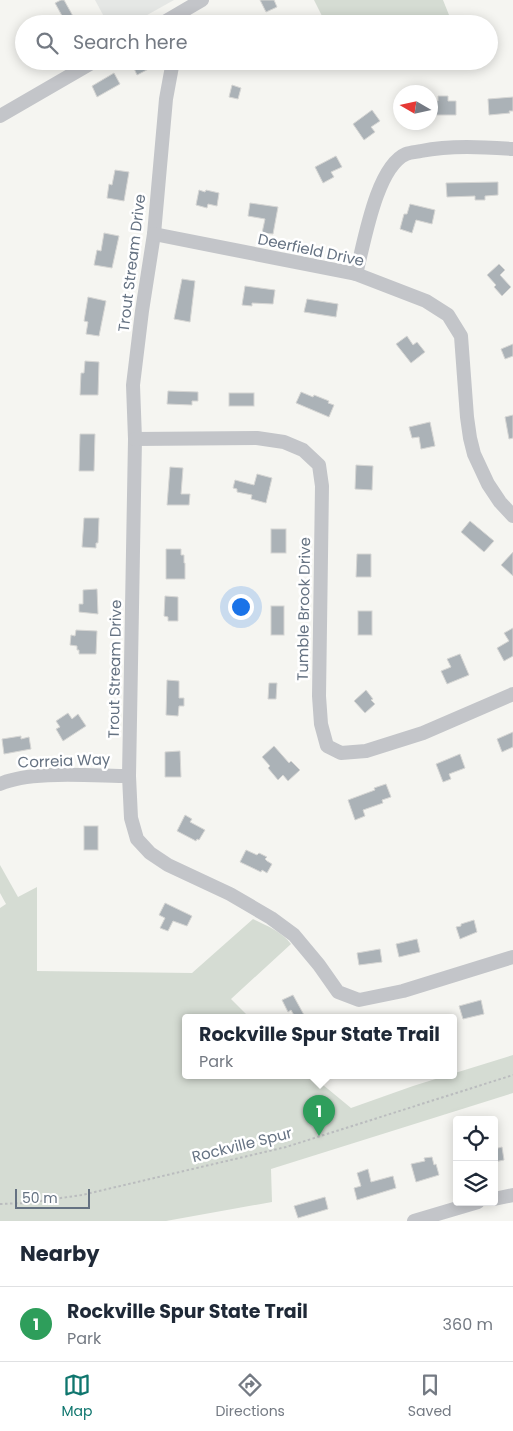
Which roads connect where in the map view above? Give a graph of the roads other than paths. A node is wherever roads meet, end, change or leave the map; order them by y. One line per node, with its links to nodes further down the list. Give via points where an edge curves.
1 (202, 0): 2 (street)
2 (183, 15)
3 (79, 70): 5 (street)
4 (171, 70): 7 (street, Trout Stream Drive)
5 (0, 116)
6 (513, 149): 8 (street, via 433,148 406,154 390,167 379,187)
7 (154, 234): 8 (street, Deerfield Drive); 9 (street, Trout Stream Drive, via 133,385)
8 (356, 274): 10 (street, Deerfield Drive, via 426,301 448,315 461,336 467,417 474,454 488,484)
9 (136, 439): 11 (street, Tumble Brook Drive, via 257,438 284,442 303,450 319,466 322,486 319,696 327,746 341,753 366,751 423,733); 12 (street, Trout Stream Drive)
10 (513, 516)
11 (513, 694)
12 (129, 776): 13 (street, Correia Way, via 40,776 11,779); 14 (street, Trout Stream Drive, via 131,818 137,839 150,853 279,923 294,935 338,992 359,1000 403,991)
13 (0, 784)
14 (513, 957)
15 (513, 1195): 16 (street)
16 (498, 1198)
17 (465, 1206): 18 (street)
18 (414, 1221)

